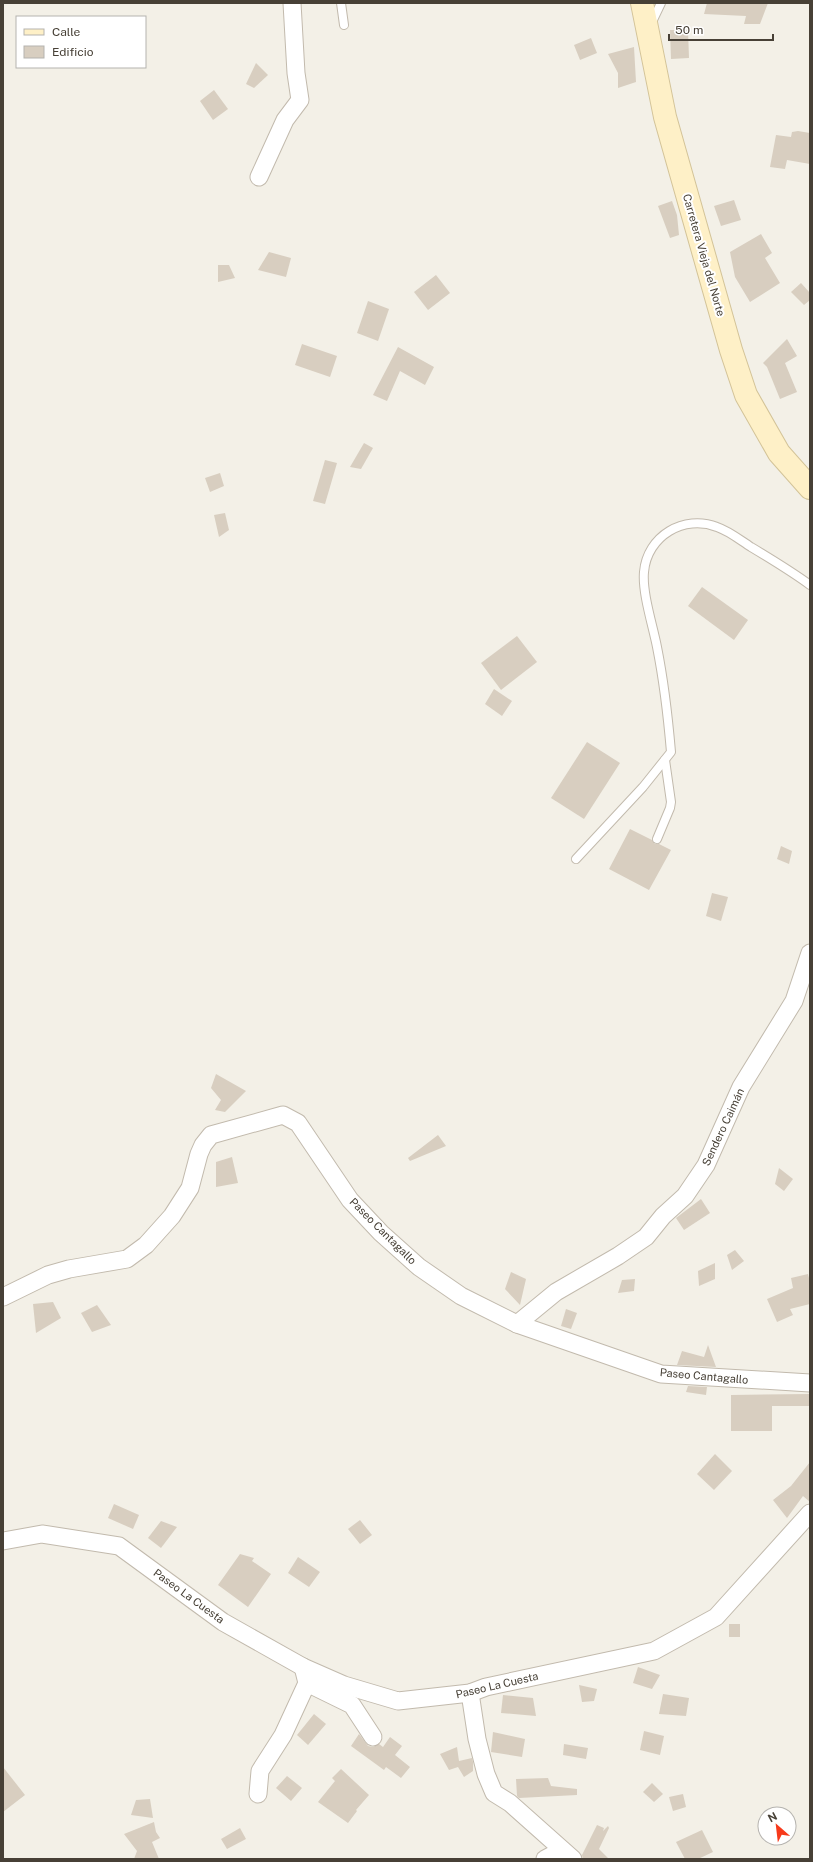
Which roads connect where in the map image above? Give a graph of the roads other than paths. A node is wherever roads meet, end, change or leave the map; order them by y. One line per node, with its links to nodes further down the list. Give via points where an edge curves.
1 (292, 3): 7 (street, via 300,100 285,120)
2 (341, 3): 5 (lane)
3 (642, 3): 6 (street, Carretera Vieja del Norte)
4 (661, 3): 6 (lane)
5 (344, 25)
6 (648, 32): 8 (street, Carretera Vieja del Norte, via 665,117 746,395 779,453)
7 (259, 177)
8 (810, 488)
9 (810, 585): 10 (lane, via 727,531 710,524 684,524 659,538 648,555 644,574 667,714 671,752)
10 (665, 760): 11 (lane, via 671,802); 12 (lane)
11 (657, 839)
12 (576, 859)
13 (810, 952): 15 (street, Sendero Caimán, via 794,1001 741,1087 706,1165 684,1196 646,1237 556,1292)
14 (3, 1297): 15 (street, Paseo Cantagallo, via 48,1275 127,1259 146,1244 172,1216 190,1188 199,1154 211,1135 283,1115 298,1123 350,1200 413,1262 461,1296)
15 (517, 1324): 16 (street, Paseo Cantagallo, via 661,1374)
16 (810, 1383)
17 (810, 1513): 20 (street, Paseo La Cuesta, via 716,1617 654,1651 486,1687)
18 (3, 1541): 19 (street, Paseo La Cuesta, via 42,1534 119,1546 223,1622)
19 (305, 1675): 20 (street, Paseo La Cuesta, via 398,1701); 21 (street, via 352,1705); 22 (street, via 283,1735 260,1771)
20 (470, 1693): 23 (street, via 486,1774 494,1793 510,1803)
21 (373, 1737)
22 (258, 1794)
23 (567, 1854): 24 (street)
24 (545, 1859)

